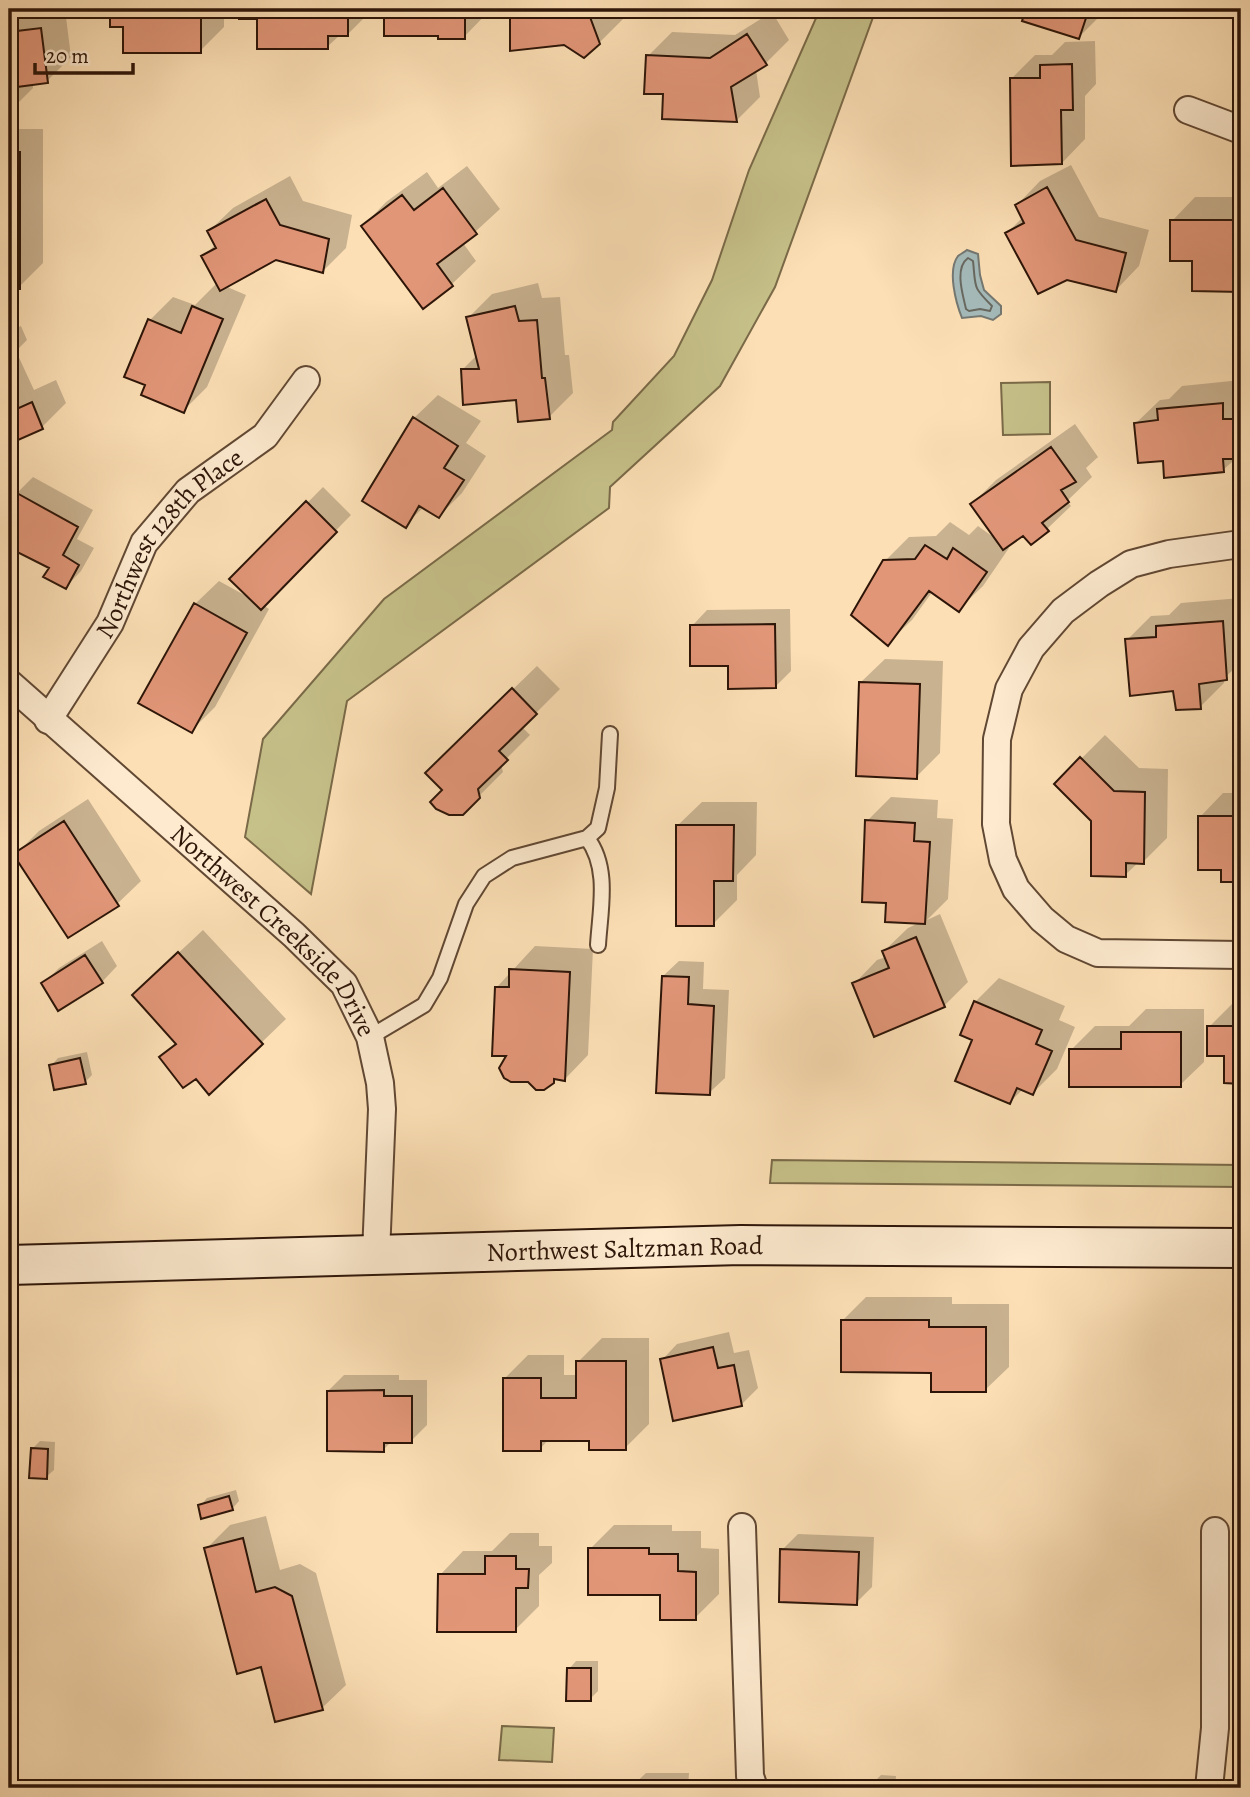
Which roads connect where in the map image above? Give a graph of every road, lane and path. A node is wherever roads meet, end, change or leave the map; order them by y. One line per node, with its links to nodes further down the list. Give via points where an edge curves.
1 (1188, 110): 2 (street)
2 (1241, 131)
3 (306, 380): 6 (street, Northwest 128th Place, via 265,436 188,491 144,544 110,623)
4 (1241, 544): 10 (street, via 1132,564 1055,620 1031,648 1009,689 997,739 996,824 1003,860 1016,889 1041,919 1066,939 1098,953)
5 (9, 684): 6 (street, Northwest Creekside Drive)
6 (48, 720): 11 (street, Northwest Creekside Drive, via 344,984)
7 (610, 734): 8 (lane, via 607,788 598,828)
8 (587, 838): 9 (lane, via 601,867); 11 (lane, via 512,858 484,876 466,904 440,978 424,1005)
9 (598, 945)
10 (1241, 955)
11 (370, 1037): 13 (street, Northwest Creekside Drive, via 382,1109)
12 (1241, 1248): 13 (main road, Northwest Saltzman Road, via 741,1245)
13 (376, 1254): 14 (main road, Northwest Saltzman Road)
14 (9, 1265)
15 (743, 1527): 17 (street)
16 (1215, 1531): 18 (street, via 1215,1728)
17 (754, 1788)
18 (1209, 1788)

